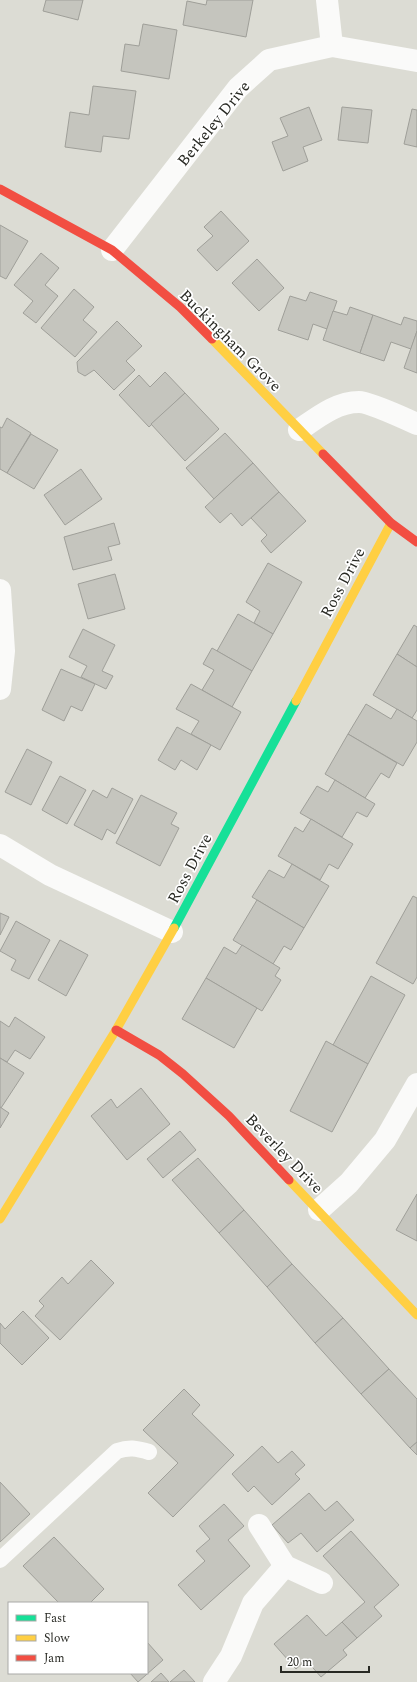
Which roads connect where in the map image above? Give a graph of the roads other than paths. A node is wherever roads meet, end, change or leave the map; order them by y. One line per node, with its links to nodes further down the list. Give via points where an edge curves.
1 (327, 0): 2 (street)
2 (332, 46): 3 (street, Berkeley Drive); 5 (street, Berkeley Drive, via 269,60 238,88)
3 (417, 61)
4 (0, 189): 5 (street, Buckingham Grove)
5 (112, 250): 7 (street, Buckingham Grove, via 180,307)
6 (417, 424): 7 (street, via 361,402 344,404 328,410)
7 (299, 430): 8 (street, Buckingham Grove)
8 (391, 523): 9 (street, Buckingham Grove); 13 (street, Ross Drive)
9 (417, 542)
10 (0, 590): 11 (street, via 4,651)
11 (0, 688)
12 (0, 845): 13 (street, via 50,875)
13 (172, 932): 14 (street, Ross Drive)
14 (116, 1030): 16 (street, Beverley Drive, via 159,1055 183,1074 229,1116); 17 (street, Ross Drive)
15 (417, 1084): 16 (street, via 385,1140 348,1183)
16 (319, 1210): 18 (street, Beverley Drive)
17 (0, 1219)
18 (417, 1315)
19 (149, 1452): 21 (lane, via 128,1448 117,1452)
20 (259, 1525): 22 (street)
21 (0, 1560)
22 (285, 1566): 23 (street); 24 (street, via 253,1603 232,1656)
23 (322, 1583)
24 (214, 1682)

